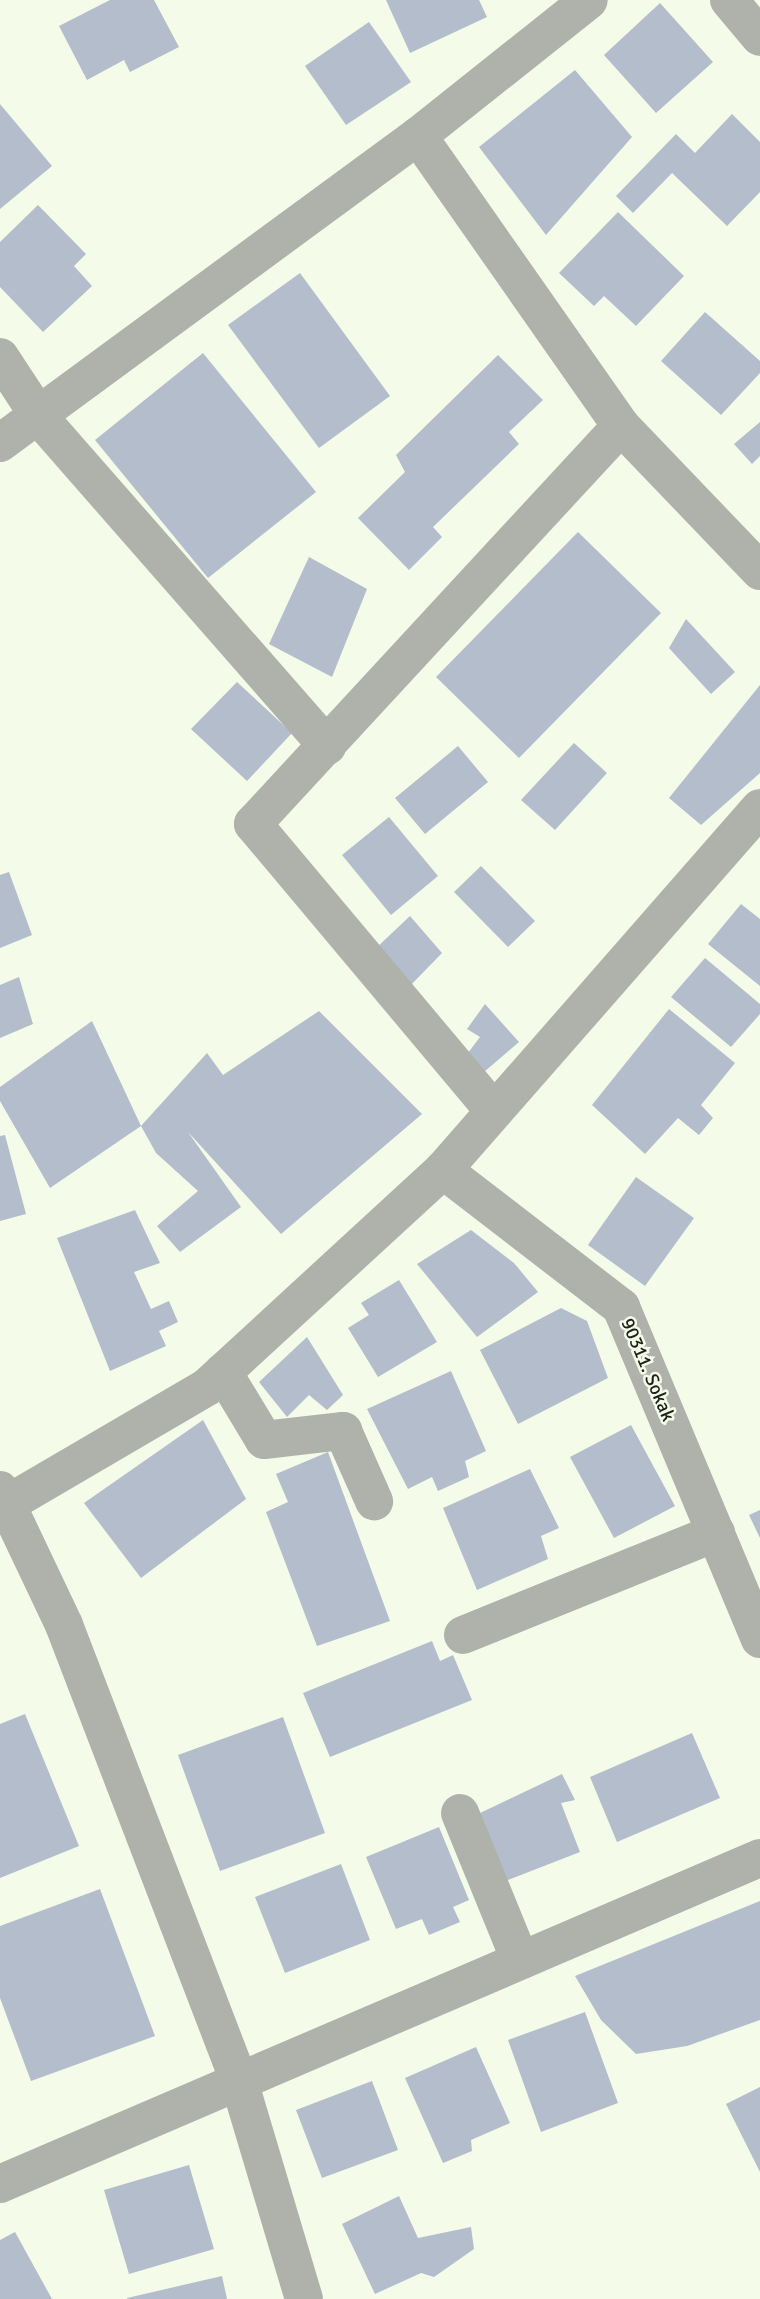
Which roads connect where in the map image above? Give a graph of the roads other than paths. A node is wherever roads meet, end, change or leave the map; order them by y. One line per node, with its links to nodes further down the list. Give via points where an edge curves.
1 (589, 0): 4 (street)
2 (729, 0): 3 (street)
3 (760, 37)
4 (418, 136): 6 (street); 7 (street)
5 (0, 357): 6 (street)
6 (40, 418): 8 (street); 10 (street)
7 (621, 426): 9 (street); 10 (street)
8 (0, 443)
9 (760, 571)
10 (327, 746): 12 (street, via 253,824)
11 (760, 808): 12 (street)
12 (494, 1111): 13 (street)
13 (443, 1170): 14 (street); 17 (street, 90311. Sokak, via 621,1307)
14 (223, 1372): 15 (street); 16 (street, via 264,1440 343,1431)
15 (3, 1497): 23 (street, via 64,1625)
16 (374, 1501)
17 (716, 1533): 18 (street); 19 (street, 90311. Sokak)
18 (463, 1635)
19 (760, 1639)
20 (460, 1813): 22 (street)
21 (760, 1857): 22 (street)
22 (520, 1960): 23 (street)
23 (239, 2081): 24 (street); 25 (street)
24 (0, 2184)
25 (304, 2299)

